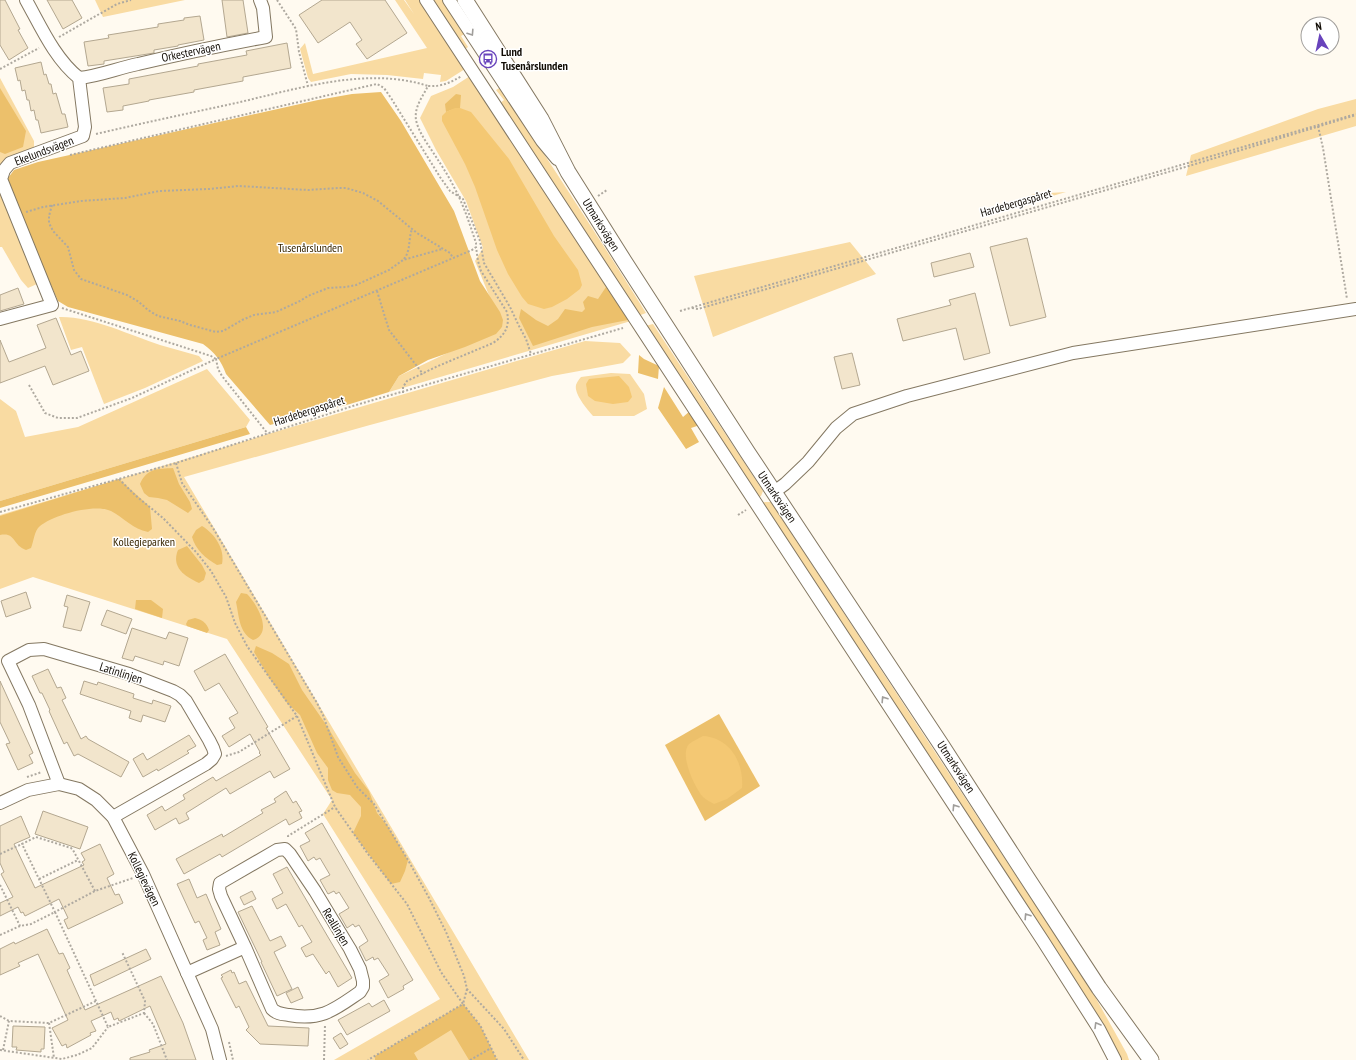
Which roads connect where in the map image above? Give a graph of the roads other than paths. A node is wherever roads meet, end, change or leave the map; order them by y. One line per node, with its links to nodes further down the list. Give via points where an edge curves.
1 (26, 0): 6 (street, via 68,70)
2 (260, 0): 6 (street, Orkestervägen, via 266,37 196,50)
3 (426, 0): 18 (street, one-way to 3, via 1100,1029 1043,941)
4 (449, 0): 7 (street, one-way to 7, via 542,141)
5 (465, 0): 7 (main road, Utmarksvägen, via 541,119)
6 (79, 78): 9 (street, Ekelundsvägen, via 85,127 83,136 10,163 1,179 52,305)
7 (568, 172): 10 (main road, Utmarksvägen)
8 (1352, 310): 10 (street, via 1073,353 907,396 853,414 836,428 808,462)
9 (0, 319)
10 (774, 492): 16 (main road, Utmarksvägen, via 1099,988 1123,1033)
11 (59, 784): 12 (street, Kollegievägen, via 28,790); 13 (street, Kollegievägen, via 79,789 96,800); 13 (street, Latinlinjen, via 29,705 8,661 29,650 44,649 129,674 180,695 186,701 215,754 206,764)
12 (0, 803)
13 (113, 817): 15 (street, Kollegievägen, via 143,874)
14 (245, 947): 14 (street, Reallinjen, via 221,896 220,883 277,850 285,849 315,891 350,949 363,975 363,987 360,992 325,1014 310,1017 278,1014 272,1009); 15 (street)
15 (187, 973): 17 (street, Kollegievägen, via 212,1029)
16 (1141, 1059)
17 (220, 1060)
18 (1115, 1060)

